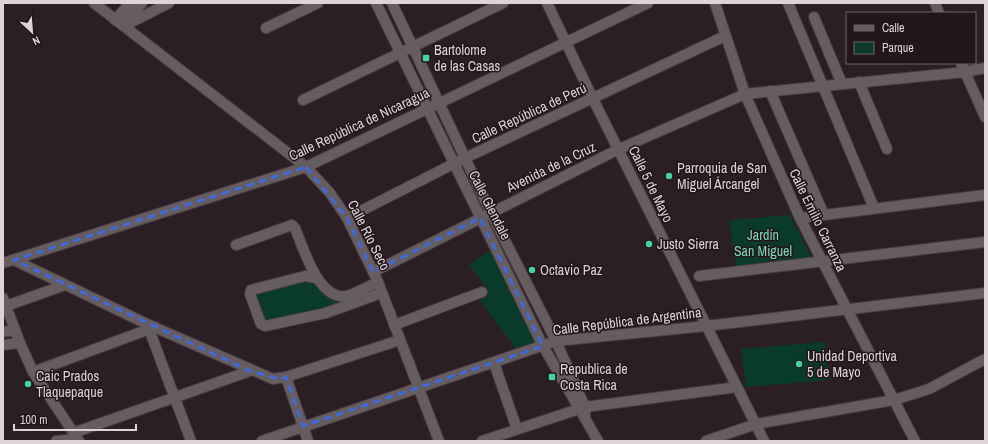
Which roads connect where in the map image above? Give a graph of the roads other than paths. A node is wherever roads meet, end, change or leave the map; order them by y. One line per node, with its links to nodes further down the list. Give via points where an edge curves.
1 (94, 3): 16 (street, Calle Río Seco)
2 (130, 3): 16 (street)
3 (142, 3): 16 (street)
4 (169, 3): 16 (street)
5 (318, 3): 17 (street)
6 (376, 3): 21 (street, Calle Glendale)
7 (392, 3): 20 (street, Calle Glendale)
8 (503, 3): 20 (street)
9 (547, 3): 19 (street, Calle 5 de Mayo)
10 (648, 3): 19 (street, Calle República de Nicaragua)
11 (714, 3): 18 (street, Calle Emilio Carranza)
12 (788, 3): 26 (street)
13 (934, 3): 14 (street)
14 (938, 12)
15 (814, 17): 25 (street)
16 (120, 24): 38 (street, Calle Río Seco)
17 (266, 28)
18 (725, 36): 28 (street, Calle Emilio Carranza); 29 (street, Calle República de Perú)
19 (566, 41): 29 (street, Calle 5 de Mayo); 31 (street, Calle República de Nicaragua)
20 (412, 47): 21 (street); 31 (street, Calle Glendale)
21 (400, 53): 30 (street); 32 (street, Calle Glendale)
22 (963, 67): 23 (street, Avenida de la Cruz); 24 (street, Avenida de la Cruz); 33 (street)
23 (985, 68)
24 (859, 82): 25 (street, Avenida de la Cruz); 35 (street)
25 (842, 84): 26 (street, Avenida de la Cruz)
26 (821, 86): 27 (street, Avenida de la Cruz); 40 (street)
27 (770, 91): 28 (street, Avenida de la Cruz); 42 (street)
28 (745, 94): 34 (street, Avenida de la Cruz); 45 (street, Calle Emilio Carranza)
29 (593, 99): 34 (street, Calle 5 de Mayo); 36 (street, Calle República de Perú)
30 (303, 100)
31 (439, 102): 32 (street, Calle República de Nicaragua); 36 (street, Calle Glendale)
32 (426, 108): 37 (street, Calle Glendale); 38 (street, Calle República de Nicaragua)
33 (985, 117)
34 (619, 149): 41 (street, Avenida de la Cruz); 63 (street, Calle 5 de Mayo)
35 (887, 149)
36 (465, 158): 37 (street, Calle República de Perú); 41 (street, Calle Glendale)
37 (453, 164): 43 (street, Calle República de Perú); 44 (street, Calle Glendale)
38 (306, 166): 43 (street, Calle Río Seco, via 330,193); 48 (street, Calle República de Nicaragua)
39 (985, 195): 40 (street)
40 (874, 208): 42 (street)
41 (491, 213): 44 (street, Avenida de la Cruz); 68 (street, Calle Glendale)
42 (824, 215): 45 (street)
43 (347, 218): 51 (street, Calle Río Seco)
44 (480, 218): 51 (street, Avenida de la Cruz); 71 (street, Calle Glendale)
45 (800, 218): 49 (street, Calle Emilio Carranza)
46 (985, 242): 49 (street)
47 (236, 245): 53 (street, via 292,225 296,228)
48 (14, 260): 50 (street, Calle República de Nicaragua); 55 (street)
49 (822, 260): 52 (street); 61 (street, Calle Emilio Carranza)
50 (3, 264)
51 (373, 272): 54 (street, Calle Río Seco)
52 (699, 276)
53 (316, 278): 59 (street, via 328,289); 59 (street, via 305,276 251,290 250,294 261,324 265,326 326,313)
54 (378, 282): 57 (street, Calle Río Seco); 59 (street)
55 (65, 285): 60 (street); 64 (street)
56 (482, 292): 62 (street)
57 (381, 293): 59 (street); 62 (street, Calle Río Seco)
58 (985, 293): 61 (street, Calle República de Argentina)
59 (347, 300)
60 (4, 302): 65 (street)
61 (847, 309): 63 (street, Calle República de Argentina); 80 (street, Calle Emilio Carranza)
62 (394, 325): 67 (street, Calle Río Seco)
63 (706, 326): 68 (street, Calle República de Argentina); 77 (street, Calle 5 de Mayo)
64 (150, 327): 74 (street); 75 (street); 79 (street)
65 (15, 330): 66 (street); 69 (street)
66 (3, 332)
67 (400, 340): 76 (street); 78 (street, Calle Río Seco)
68 (556, 341): 71 (street, Calle República de Argentina); 81 (street, Calle Glendale)
69 (20, 343): 70 (street); 75 (street)
70 (3, 345)
71 (543, 346): 73 (street, Calle República de Argentina); 81 (street, Calle Glendale)
72 (985, 359): 80 (street, via 929,389)
73 (494, 363): 78 (street, Calle República de Argentina); 84 (street)
74 (250, 371): 76 (street, via 273,379); 79 (street)
75 (33, 372): 85 (street)
76 (286, 377): 83 (street)
77 (736, 387): 81 (street); 82 (street, Calle 5 de Mayo)
78 (419, 389): 83 (street, Calle República de Argentina); 90 (street, Calle Río Seco)
79 (174, 396): 85 (street); 87 (street)
80 (894, 400): 82 (street); 95 (street, Calle Emilio Carranza)
81 (583, 410): 84 (street); 92 (street, Calle Glendale)
82 (756, 424): 93 (street); 94 (street, Calle 5 de Mayo)
83 (303, 426): 88 (street, Calle República de Argentina); 89 (street)
84 (517, 429): 91 (street)
85 (76, 438): 86 (street)
86 (56, 441)
87 (191, 441)
88 (262, 441)
89 (308, 441)
90 (439, 441)
91 (482, 441)
92 (598, 441)
93 (706, 441)
94 (764, 441)
95 (915, 441)

